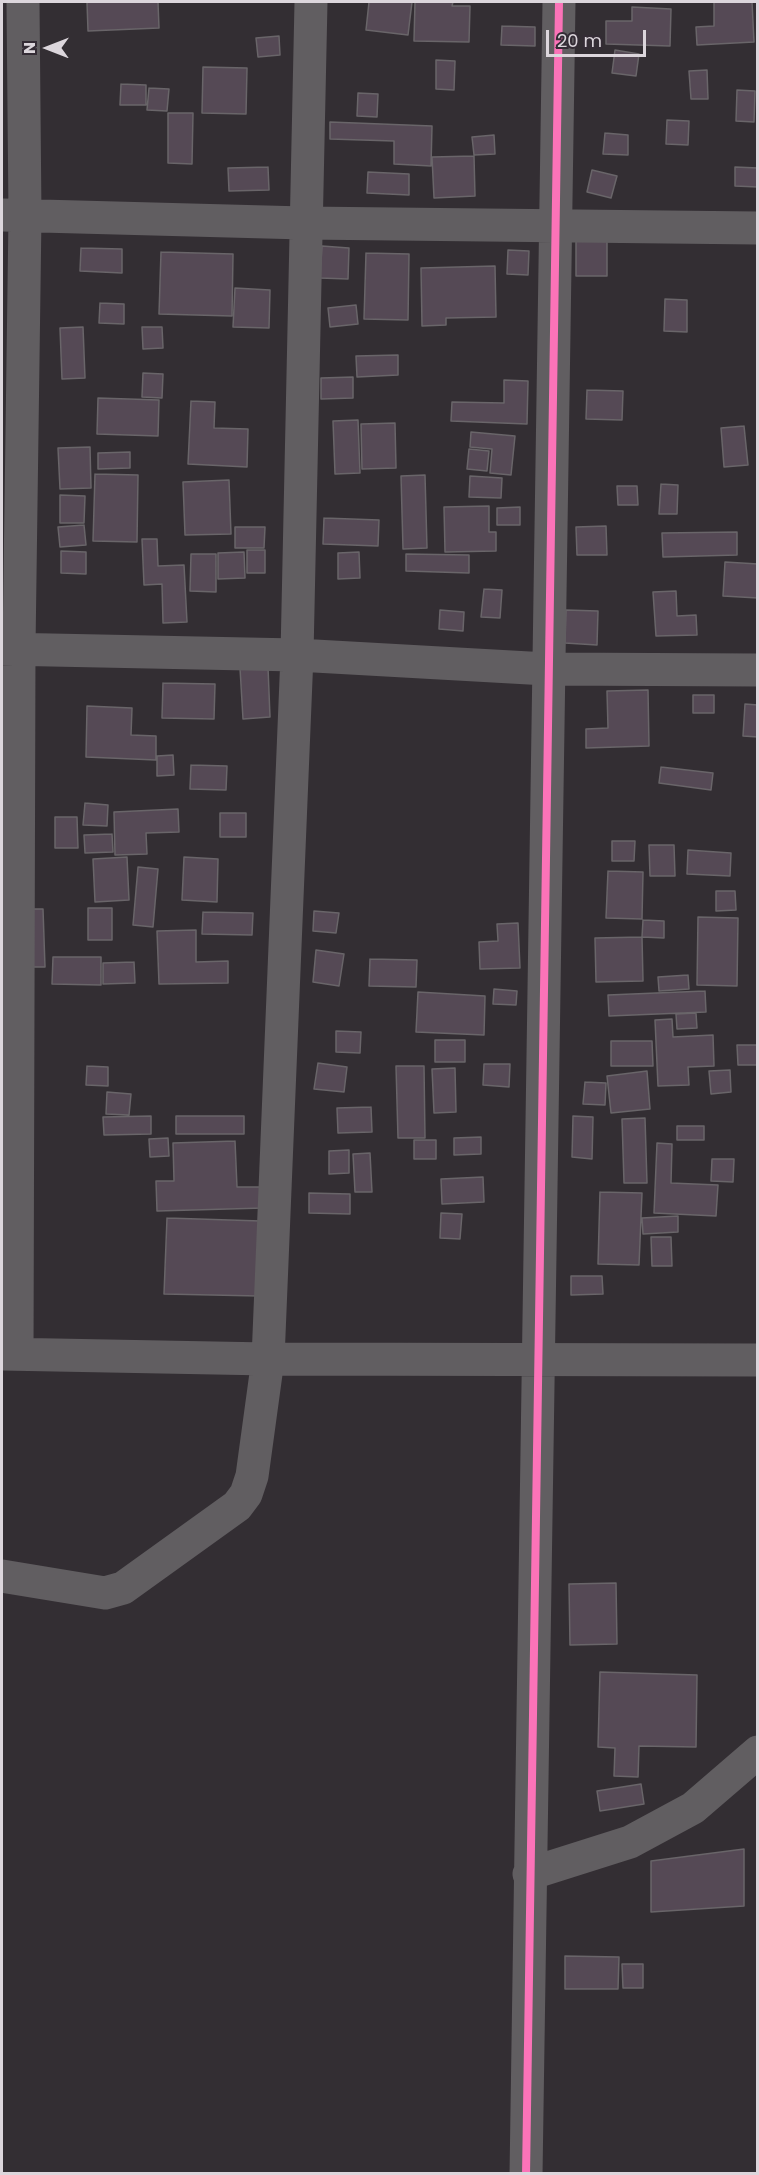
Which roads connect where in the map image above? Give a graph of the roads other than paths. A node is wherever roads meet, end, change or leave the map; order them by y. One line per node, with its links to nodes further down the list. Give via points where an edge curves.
1 (23, 2): 4 (street)
2 (311, 2): 5 (street)
3 (559, 2): 6 (street)
4 (13, 215): 5 (street); 8 (street)
5 (304, 223): 6 (street); 9 (street)
6 (556, 225): 7 (street); 10 (street)
7 (758, 228)
8 (10, 648): 9 (street); 12 (street)
9 (297, 655): 10 (street); 14 (street)
10 (547, 669): 11 (street); 15 (street)
11 (758, 670)
12 (10, 1027): 13 (street)
13 (9, 1354): 14 (street)
14 (268, 1359): 15 (street); 17 (street, via 252,1476 237,1506 123,1588 105,1593)
15 (540, 1360): 16 (street); 19 (street)
16 (758, 1360)
17 (2, 1576)
18 (758, 1752): 19 (street, via 693,1808 630,1842)
19 (529, 1874): 20 (street)
20 (526, 2174)

